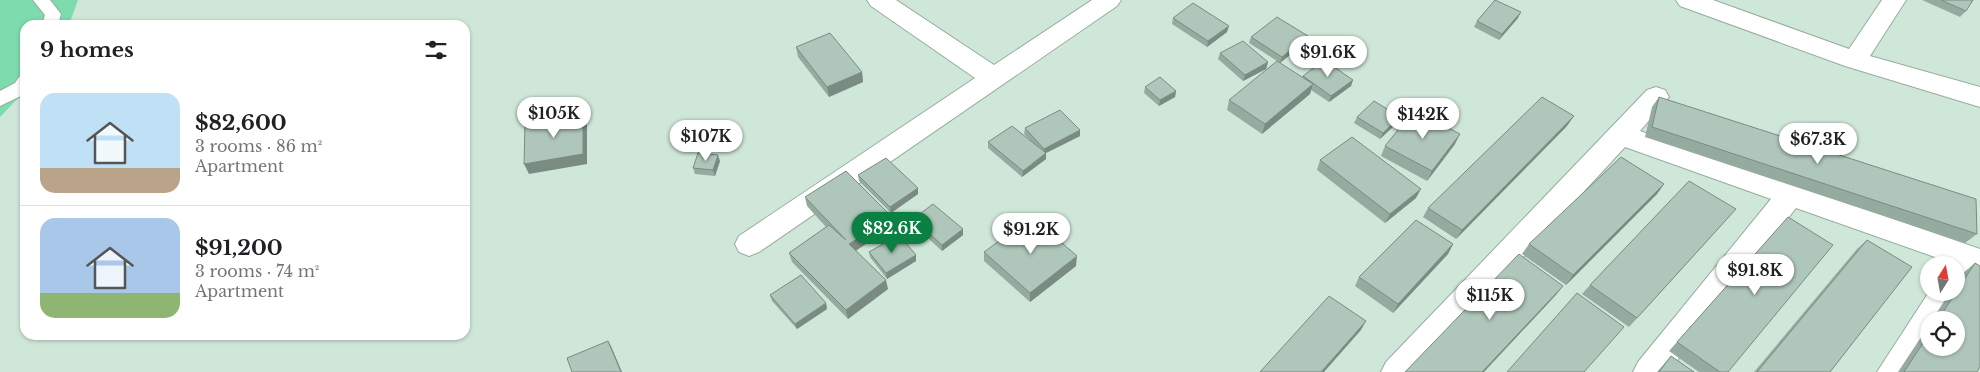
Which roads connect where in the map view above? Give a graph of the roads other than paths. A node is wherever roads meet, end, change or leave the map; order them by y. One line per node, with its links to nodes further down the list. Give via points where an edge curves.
1 (41, 0): 6 (lane, via 53,14)
2 (879, 0): 8 (street)
3 (1109, 0): 8 (street)
4 (1688, 0): 7 (street)
5 (1894, 0): 7 (street)
6 (51, 20)
7 (1854, 60): 11 (street)
8 (994, 78): 15 (street)
9 (20, 89): 12 (lane)
10 (1656, 97): 13 (street)
11 (1980, 97)
12 (0, 99)
13 (1620, 135): 14 (street); 18 (street)
14 (1790, 195): 16 (street); 19 (street)
15 (750, 244)
16 (1968, 265)
17 (1939, 301): 20 (street)
18 (1397, 372)
19 (1649, 372)
20 (1893, 372)

